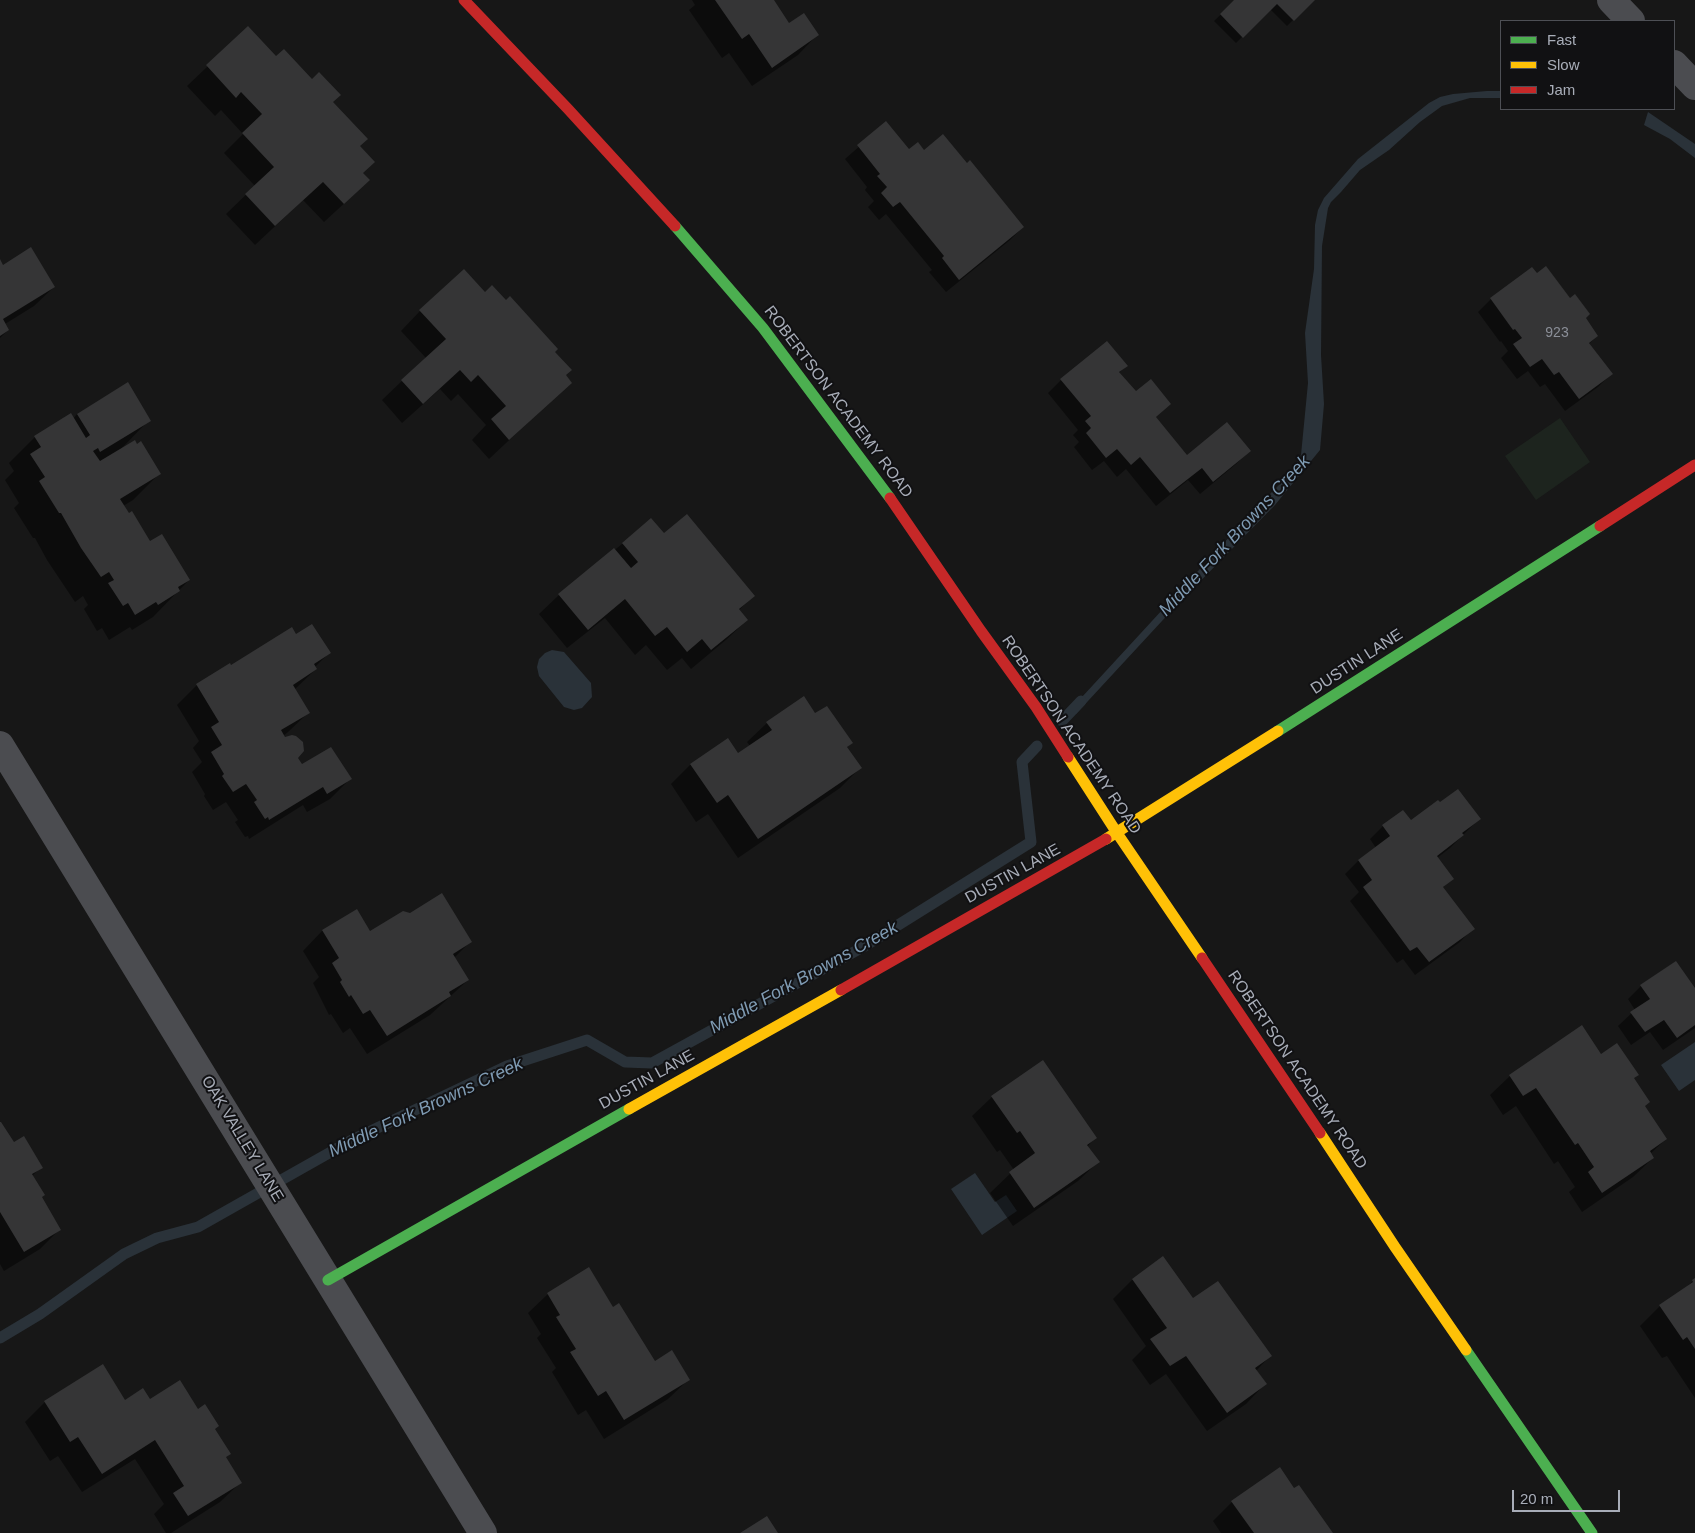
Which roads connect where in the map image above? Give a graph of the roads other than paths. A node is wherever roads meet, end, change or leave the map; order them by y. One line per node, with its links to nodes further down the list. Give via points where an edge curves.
1 (464, 0): 8 (street, ROBERTSON ACADEMY ROAD, via 694,246 763,328 931,556 1036,707)
2 (1611, 0): 3 (street)
3 (1630, 20)
4 (1675, 65): 5 (street)
5 (1695, 86)
6 (1695, 465): 8 (street, DUSTIN LANE)
7 (0, 744): 9 (street, OAK VALLEY LANE)
8 (1117, 834): 9 (street, DUSTIN LANE); 11 (street, ROBERTSON ACADEMY ROAD)
9 (328, 1280): 10 (street, OAK VALLEY LANE)
10 (483, 1533)
11 (1592, 1533)

